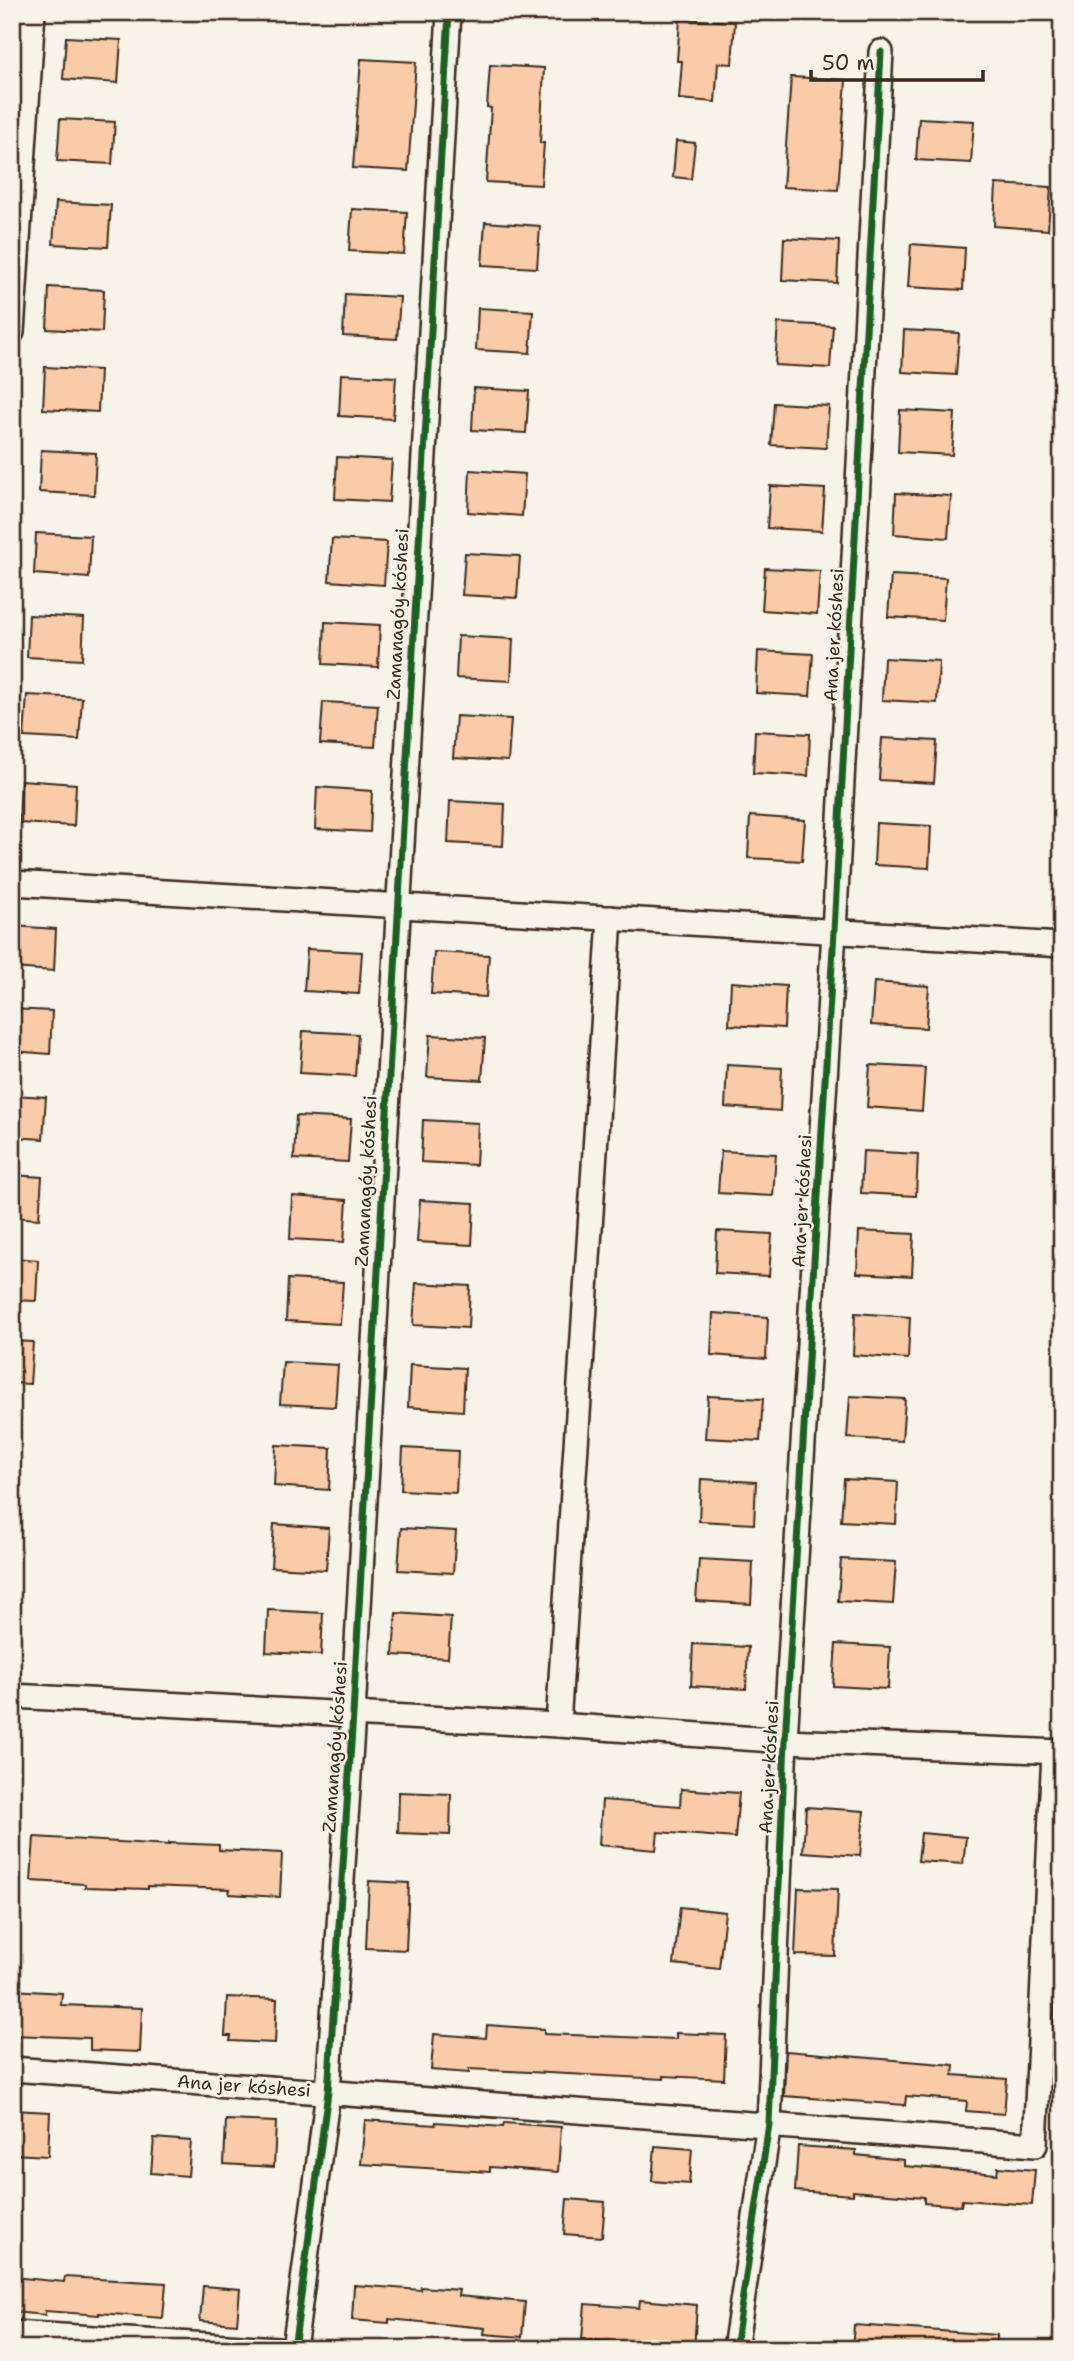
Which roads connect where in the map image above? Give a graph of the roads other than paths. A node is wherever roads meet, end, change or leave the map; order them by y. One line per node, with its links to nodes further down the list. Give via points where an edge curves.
1 (33, 12): 4 (street)
2 (449, 12): 6 (street, Zamanagóy kóshesi)
3 (881, 52): 8 (street, Ana jer kóshesi)
4 (12, 332)
5 (12, 883): 6 (street)
6 (397, 906): 7 (street); 11 (street, Zamanagóy kóshesi)
7 (610, 918): 8 (street); 12 (street)
8 (834, 931): 9 (street); 13 (street, Ana jer kóshesi)
9 (1062, 945)
10 (12, 1696): 11 (street)
11 (353, 1714): 12 (street); 16 (street, Zamanagóy kóshesi)
12 (558, 1726): 13 (street)
13 (785, 1741): 14 (street); 17 (street, Ana jer kóshesi)
14 (1058, 1752): 17 (street, Ana jer kóshesi, via 1035,2145)
15 (12, 2069): 16 (street, Ana jer kóshesi)
16 (328, 2092): 17 (street, Ana jer kóshesi); 20 (street, Zamanagóy kóshesi)
17 (769, 2124): 21 (street, Ana jer kóshesi)
18 (12, 2333): 19 (street)
19 (278, 2349)
20 (294, 2349)
21 (735, 2349)

